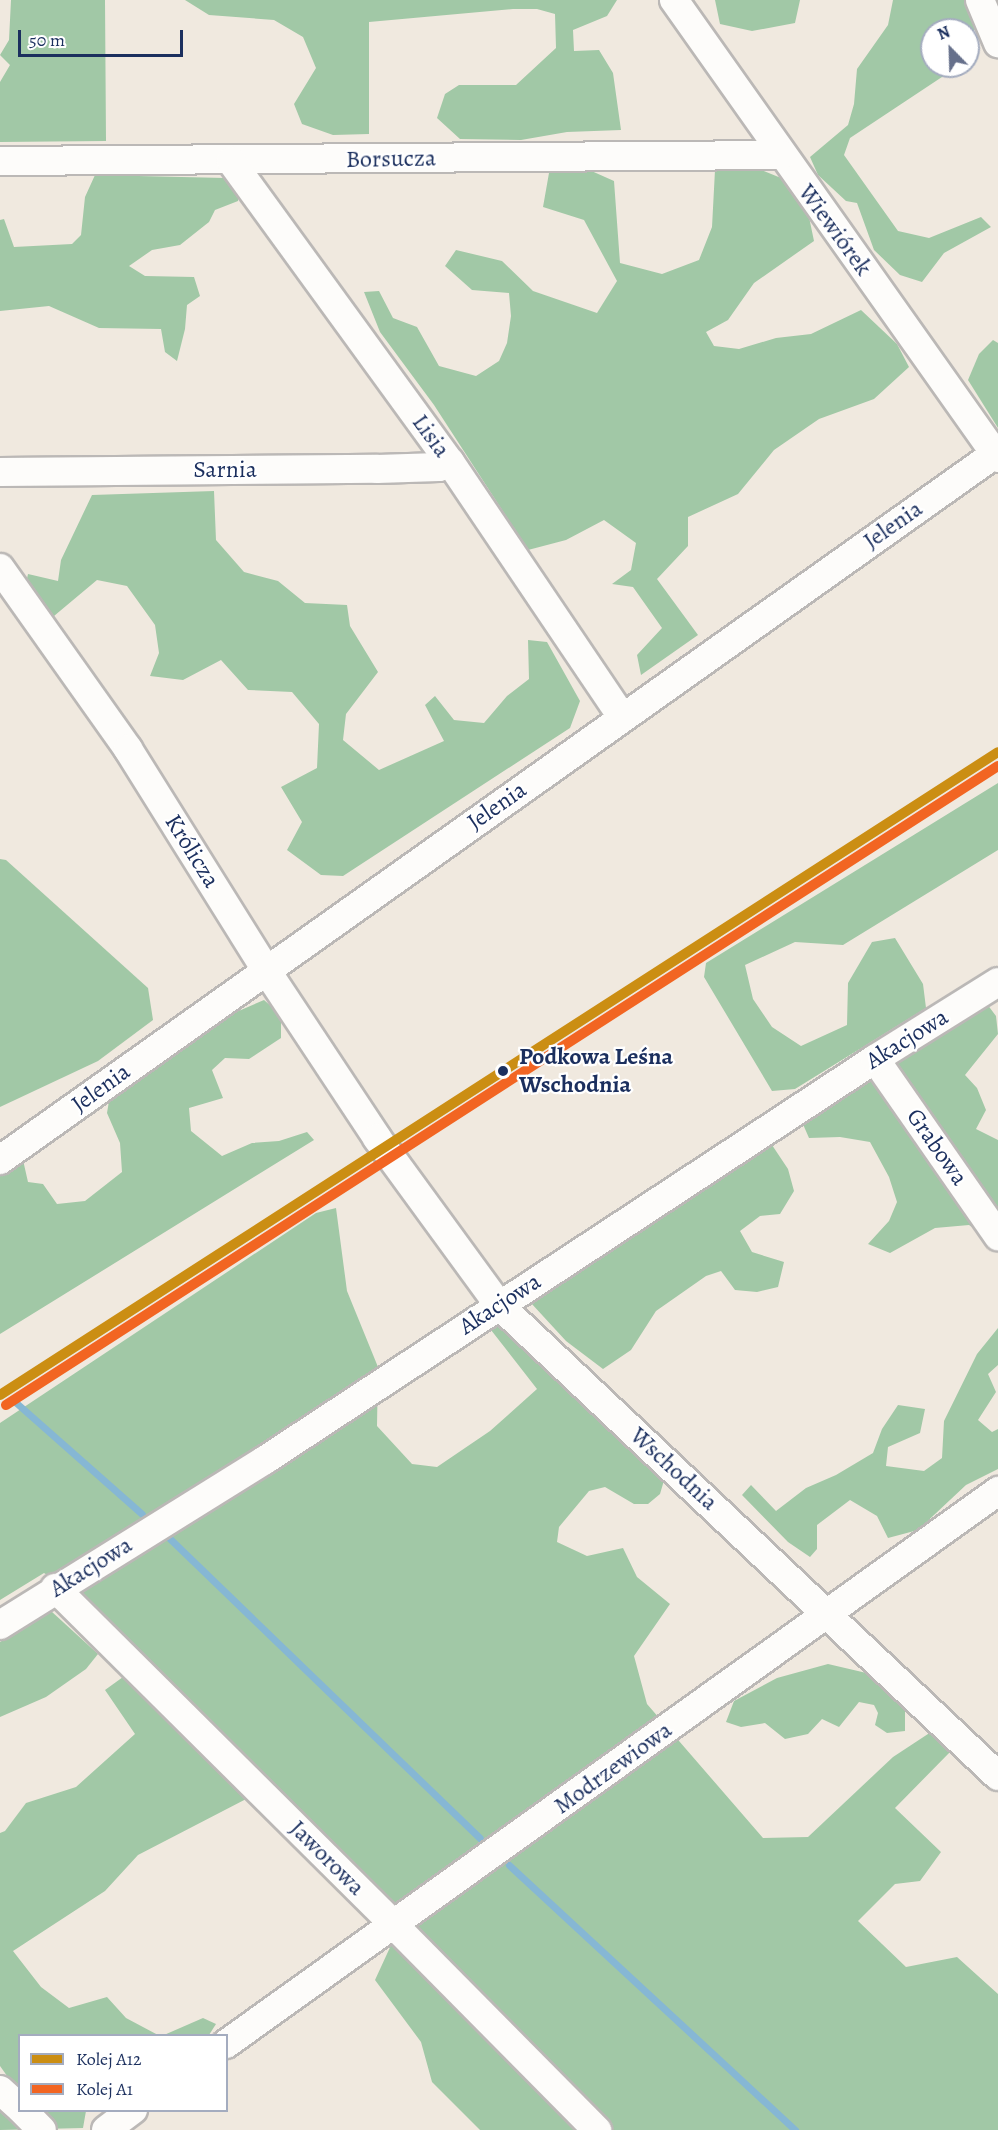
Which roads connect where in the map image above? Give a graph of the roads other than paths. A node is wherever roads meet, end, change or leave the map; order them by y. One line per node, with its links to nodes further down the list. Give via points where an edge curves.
1 (674, 0): 4 (street, Wiewiórek)
2 (980, 0): 3 (street)
3 (998, 43)
4 (781, 155): 6 (street, Borsucza); 7 (street, Wiewiórek)
5 (0, 161): 6 (street, Borsucza)
6 (231, 161): 8 (street, Lisia)
7 (996, 456): 11 (street, Jelenia)
8 (450, 462): 9 (street, Sarnia, via 439,467 388,469); 11 (street, Lisia)
9 (0, 472)
10 (0, 568): 12 (street, Królicza, via 128,749)
11 (622, 717): 12 (street, Jelenia)
12 (266, 970): 15 (street, Królicza); 16 (street, Jelenia)
13 (998, 982): 14 (street, Akacjowa)
14 (875, 1059): 17 (street, Grabowa); 18 (street, Akacjowa)
15 (377, 1138): 18 (street, Wschodnia)
16 (0, 1160)
17 (998, 1236)
18 (499, 1305): 20 (street, Akacjowa, via 265,1460); 21 (street, Wschodnia)
19 (998, 1491): 21 (street, Modrzewiowa)
20 (55, 1588): 22 (street, Akacjowa); 24 (street, Jaworowa)
21 (827, 1613): 23 (street, Wschodnia); 24 (street, Modrzewiowa)
22 (0, 1625)
23 (998, 1776)
24 (394, 1924): 25 (street, Modrzewiowa); 32 (street, Jaworowa)
25 (228, 2043)
26 (0, 2090): 27 (street)
27 (18, 2106)
28 (24, 2112): 30 (street)
29 (130, 2112): 31 (street)
30 (42, 2130)
31 (106, 2130)
32 (597, 2130)

